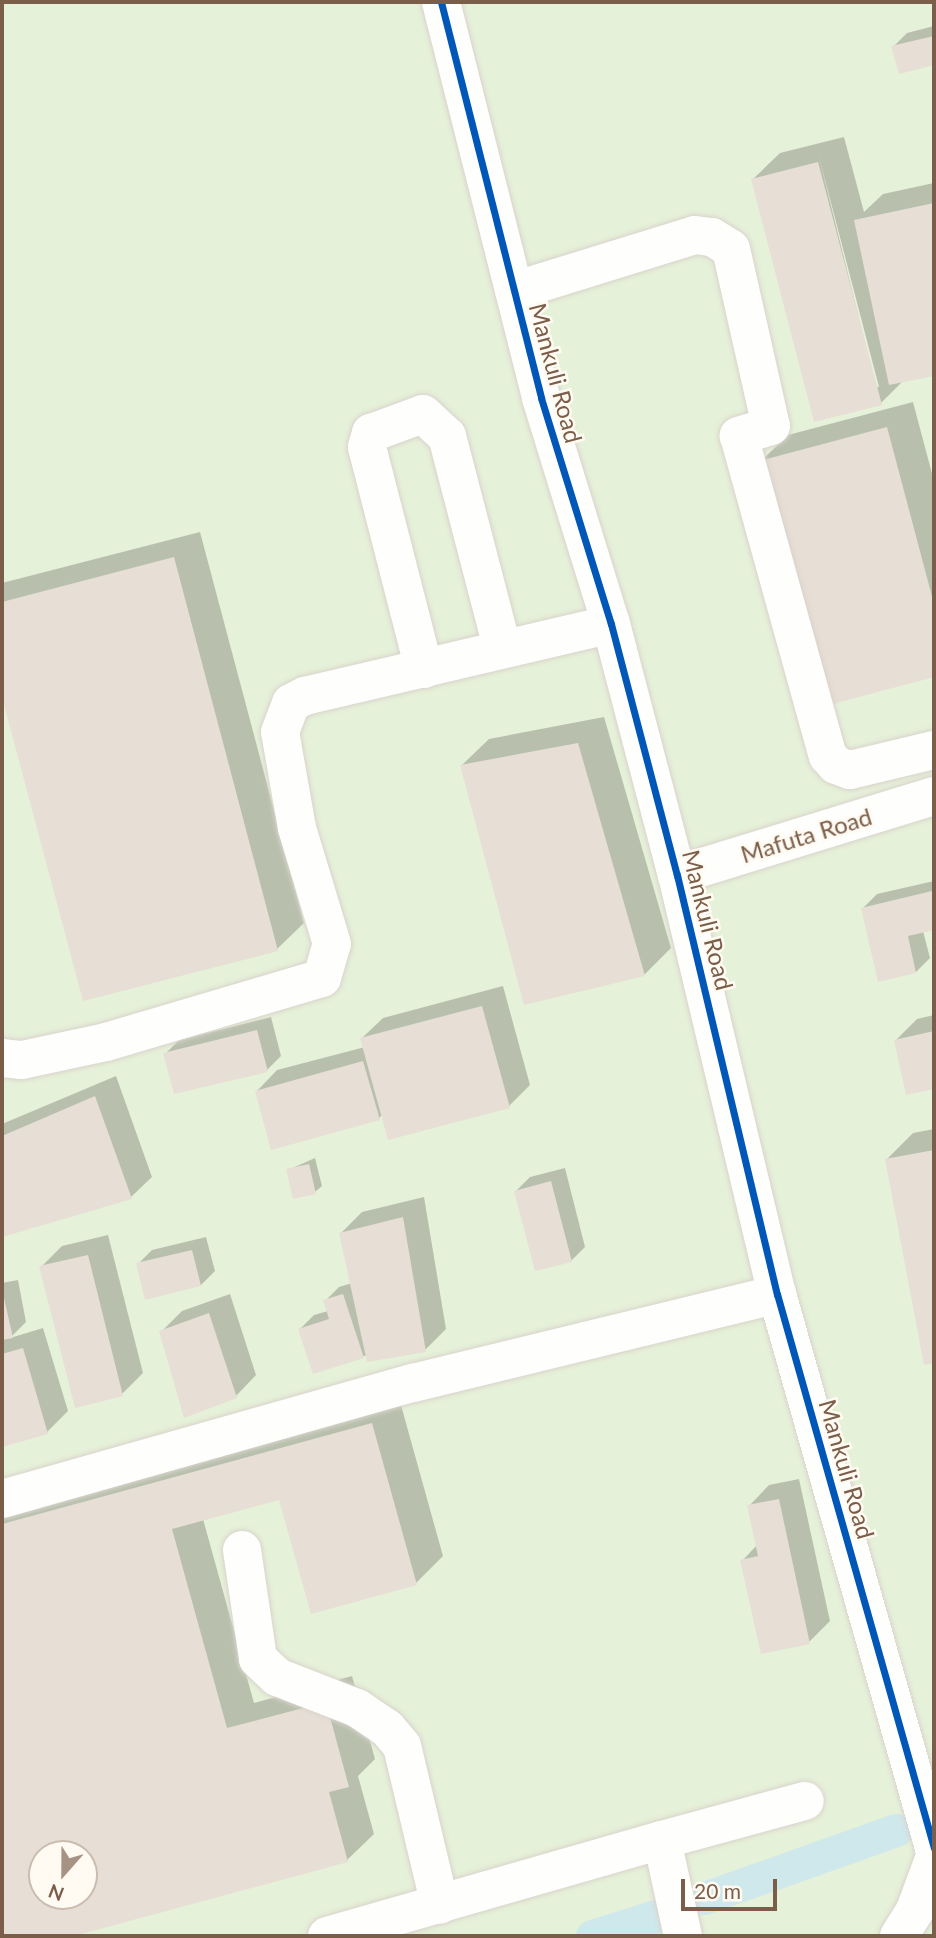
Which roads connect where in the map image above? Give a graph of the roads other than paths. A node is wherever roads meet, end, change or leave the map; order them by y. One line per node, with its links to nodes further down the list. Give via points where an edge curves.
1 (441, 2): 2 (street, Mankuli Road)
2 (514, 292): 3 (street, Mankuli Road, via 541,398); 7 (street, via 695,235 712,237 731,248 771,426 739,436 828,756 850,770)
3 (611, 624): 4 (street); 10 (street, Mankuli Road)
4 (502, 647): 5 (street); 5 (street, via 447,436 423,414 371,433 367,447)
5 (424, 669): 11 (street, via 305,696 291,703 284,716 280,732 297,828 332,944 322,978 106,1042 22,1060)
6 (934, 750): 7 (street)
7 (873, 766): 9 (street)
8 (934, 796): 9 (street, Mafuta Road)
9 (887, 811): 10 (street, Mafuta Road)
10 (677, 875): 12 (street, Mankuli Road)
11 (2, 1058)
12 (777, 1294): 13 (street, via 413,1383); 17 (street, Mankuli Road)
13 (2, 1499)
14 (242, 1550): 19 (street, via 258,1659 277,1676 357,1708 387,1728 402,1746)
15 (805, 1801): 16 (street)
16 (662, 1840): 19 (street); 21 (street)
17 (934, 1849)
18 (934, 1859): 22 (street, via 915,1910)
19 (440, 1905): 20 (street)
20 (327, 1936)
21 (683, 1936)
22 (899, 1936)

